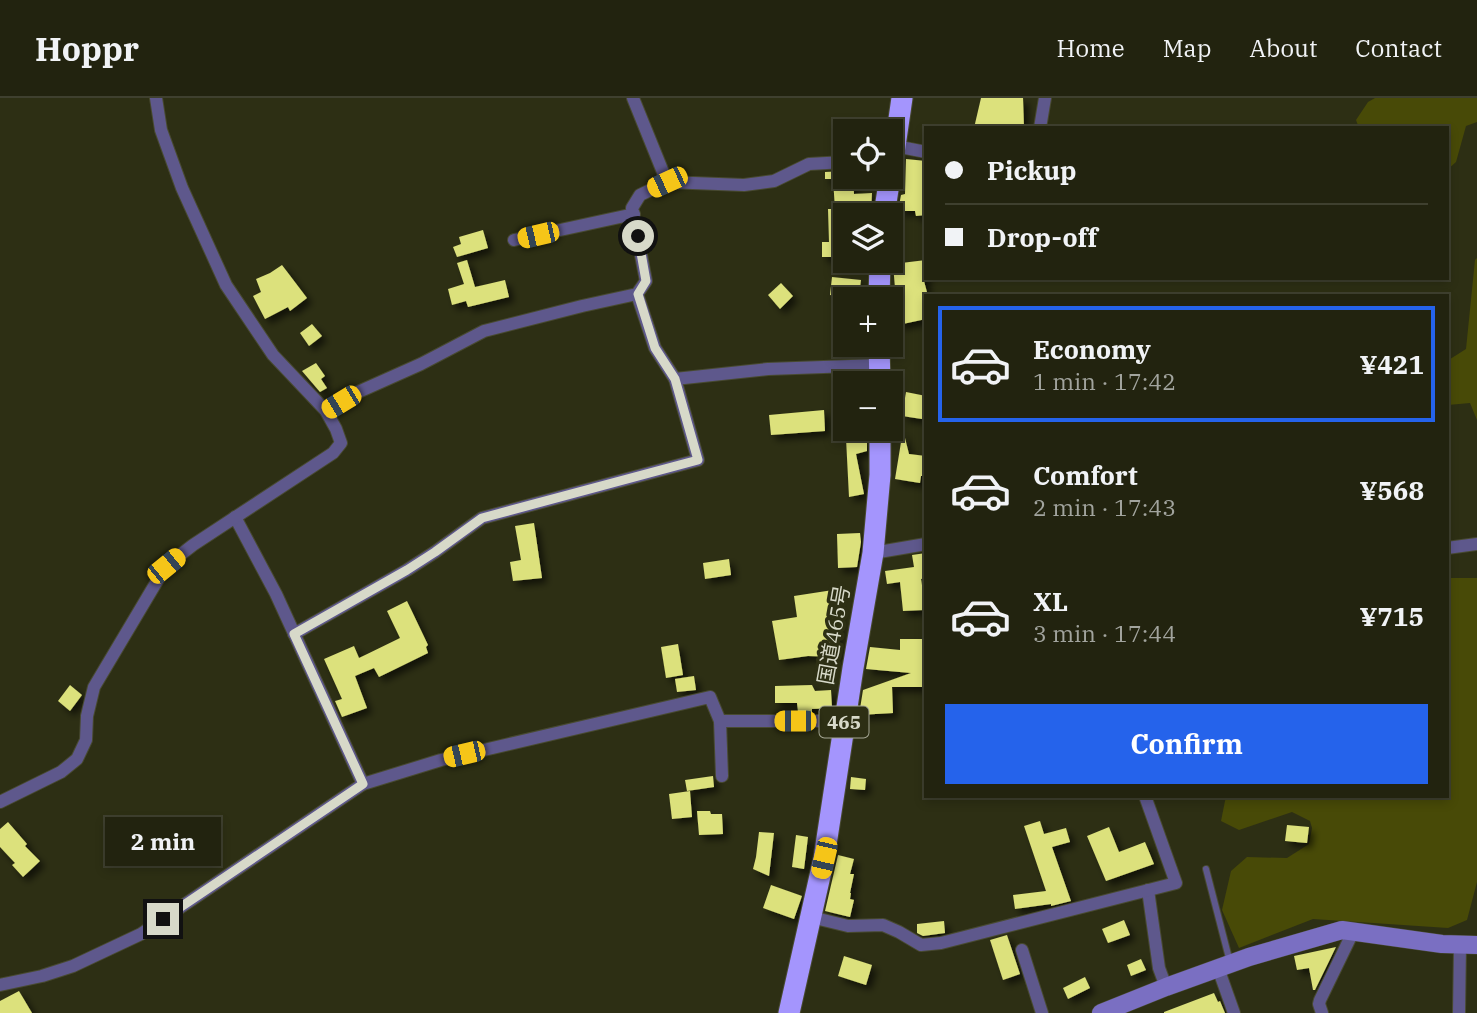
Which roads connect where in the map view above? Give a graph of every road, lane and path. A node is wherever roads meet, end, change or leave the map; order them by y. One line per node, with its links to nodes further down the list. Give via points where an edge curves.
1 (156, 98): 16 (street, via 161,130 182,188 226,285 273,355)
2 (633, 98): 10 (street)
3 (902, 98): 5 (highway)
4 (1045, 98): 6 (street)
5 (899, 119)
6 (1040, 126)
7 (924, 153): 8 (street)
8 (903, 158)
9 (833, 163): 10 (street, via 809,164 774,181 744,185)
10 (667, 182): 11 (street, via 640,195 632,208)
11 (634, 214): 12 (street); 13 (street, via 646,281)
12 (514, 240)
13 (638, 294): 15 (street, via 655,348); 16 (street, via 484,331)
14 (879, 364): 15 (street)
15 (675, 379): 23 (street, via 698,460 482,518 407,570)
16 (326, 411): 18 (street, via 341,443 333,453)
17 (880, 441): 22 (highway, 国道465号 / 465)
18 (235, 517): 23 (street); 29 (street, via 166,566 94,687 86,740 77,759 61,772)
19 (924, 544): 22 (street)
20 (1477, 544): 21 (street)
21 (1449, 548)
22 (873, 553): 25 (highway, 国道465号 / 465)
23 (294, 634): 27 (street)
24 (720, 721): 25 (street); 26 (street); 27 (street, via 710,697 440,760)
25 (845, 721): 32 (highway, 国道465号 / 465)
26 (722, 776)
27 (363, 784): 37 (street, via 141,934 73,966)
28 (1146, 798): 31 (street, via 1176,883)
29 (0, 802)
30 (1206, 869): 36 (lane)
31 (1148, 890): 32 (street, via 921,945 883,925 848,926); 38 (street)
32 (811, 917): 40 (highway, 国道465号 / 465)
33 (1353, 932): 34 (street); 36 (street, via 1333,932); 43 (street, via 1319,1004)
34 (1468, 945): 44 (street)
35 (1022, 950): 41 (street)
36 (1224, 966): 38 (street); 42 (street)
37 (0, 985)
38 (1166, 987): 39 (street)
39 (1106, 1012)
40 (789, 1013)
41 (1042, 1013)
42 (1234, 1013)
43 (1322, 1013)
44 (1460, 1013)

